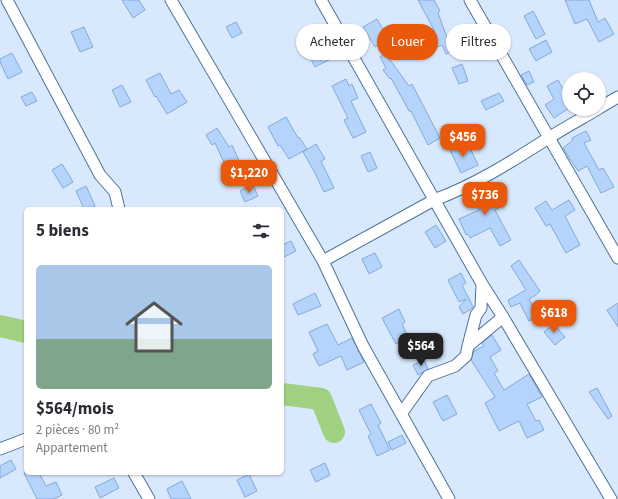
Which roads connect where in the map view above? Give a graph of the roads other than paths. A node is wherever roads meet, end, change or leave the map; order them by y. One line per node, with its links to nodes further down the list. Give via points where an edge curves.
1 (6, 0): 5 (street); 11 (street, via 100,175 115,192)
2 (171, 0): 13 (street)
3 (321, 0): 10 (street)
4 (470, 0): 9 (street)
5 (0, 4)
6 (618, 97): 7 (street)
7 (606, 104)
8 (586, 116): 9 (street)
9 (549, 138): 10 (street, via 504,167); 12 (street)
10 (434, 200): 13 (street); 14 (street)
11 (119, 207)
12 (618, 258)
13 (324, 261): 17 (street, via 363,346)
14 (482, 284): 15 (street); 16 (street, via 482,308 476,315)
15 (504, 317): 16 (street); 23 (street)
16 (468, 346): 17 (street, via 466,356 455,366 428,376)
17 (401, 414): 22 (street)
18 (24, 440): 19 (street)
19 (0, 449)
20 (135, 475): 21 (street)
21 (149, 499)
22 (449, 499)
23 (611, 499)

